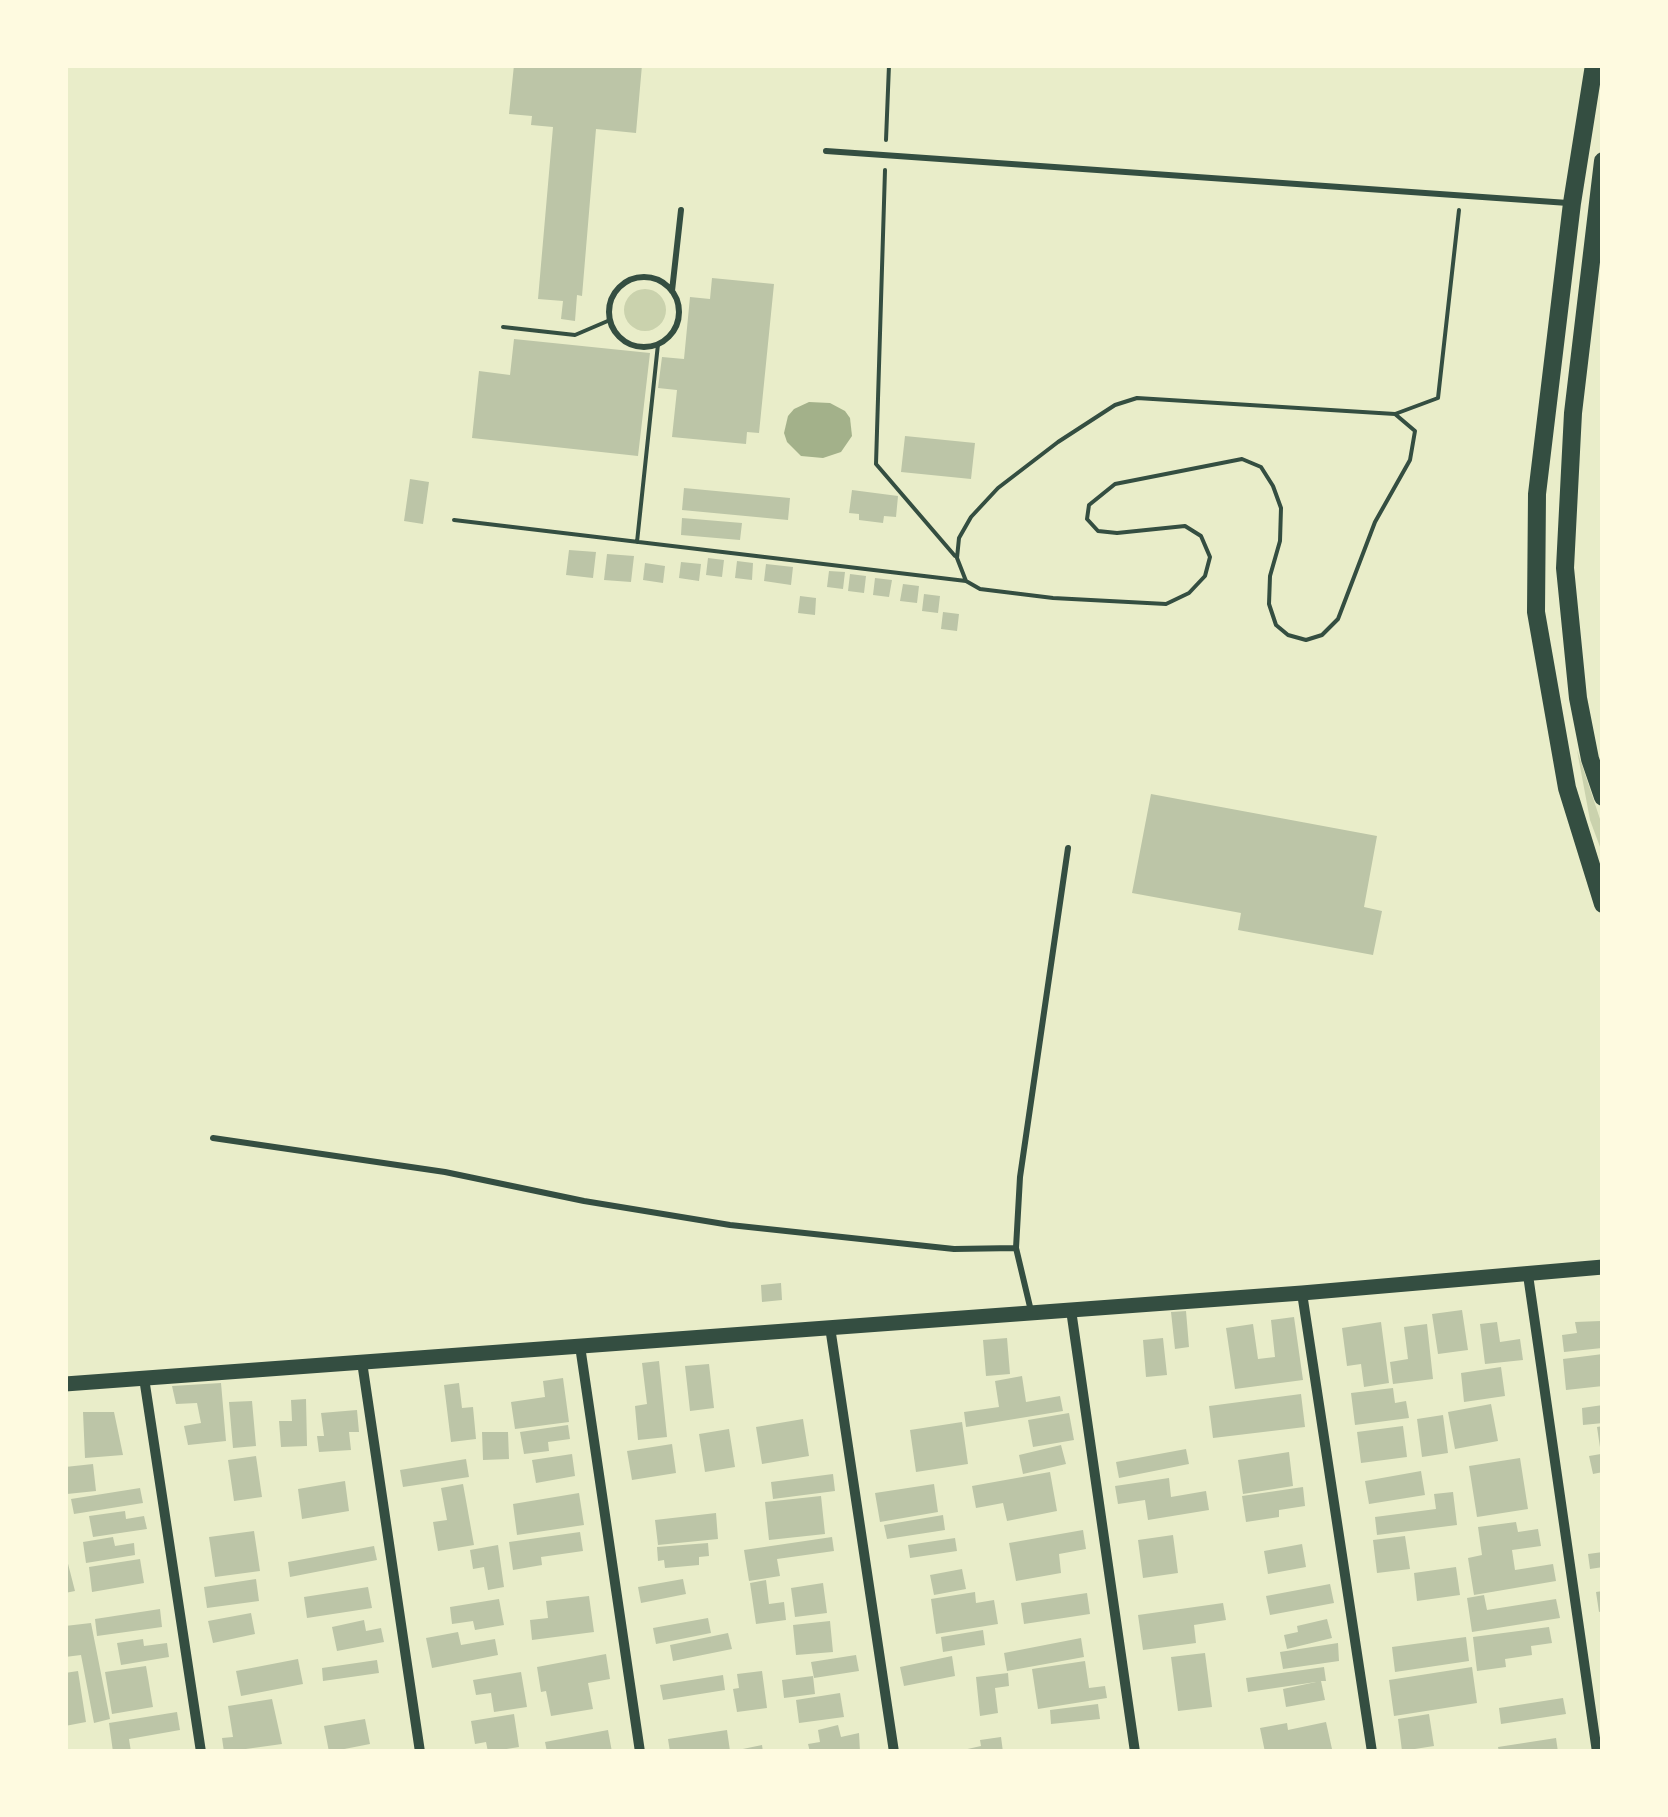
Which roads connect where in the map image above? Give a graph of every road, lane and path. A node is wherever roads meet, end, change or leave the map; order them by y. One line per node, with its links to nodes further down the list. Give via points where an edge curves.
1 (889, 65): 4 (path)
2 (1594, 65): 7 (main road)
3 (826, 151): 4 (lane)
4 (885, 155): 6 (lane); 16 (path, via 876,464)
5 (1603, 161): 18 (main road, via 1572,414 1565,568 1578,698)
6 (1461, 195): 7 (lane); 13 (path, via 1438,398)
7 (1572, 203): 20 (main road, via 1537,494 1536,612 1567,788)
8 (681, 210): 9 (lane)
9 (672, 291): 10 (lane, via 651,277 629,280 612,296); 12 (lane, via 678,319)
10 (610, 320): 11 (path, via 575,335); 12 (lane, via 634,346)
11 (503, 327)
12 (658, 344): 15 (path)
13 (1395, 414): 16 (path, via 1137,398 1058,442 998,488 971,517); 17 (path, via 1415,431 1410,460 1375,522 1338,619 1322,635 1306,640 1276,625 1270,576 1281,508 1260,466 1242,459 1115,484 1090,505 1088,519 1098,531 1184,526 1201,536 1210,557 1205,576 1166,604 1053,598 980,589)
14 (454, 520): 15 (path)
15 (636, 542): 17 (path)
16 (957, 558): 17 (path)
17 (966, 581)
18 (1603, 797)
19 (1068, 848): 22 (lane, via 1020,1177)
20 (1603, 904)
21 (213, 1138): 22 (lane, via 730,1225 954,1249)
22 (1016, 1248): 27 (lane)
23 (1603, 1267): 24 (street)
24 (1528, 1275): 25 (street); 39 (street)
25 (1302, 1293): 26 (street); 38 (street)
26 (1071, 1310): 27 (street); 37 (street)
27 (1031, 1313): 28 (street)
28 (830, 1328): 29 (street); 36 (street)
29 (580, 1346): 30 (street); 35 (street)
30 (362, 1362): 31 (street); 34 (street)
31 (144, 1378): 32 (street); 33 (street)
32 (65, 1384)
33 (201, 1752)
34 (420, 1752)
35 (640, 1752)
36 (894, 1752)
37 (1135, 1752)
38 (1372, 1752)
39 (1596, 1752)

